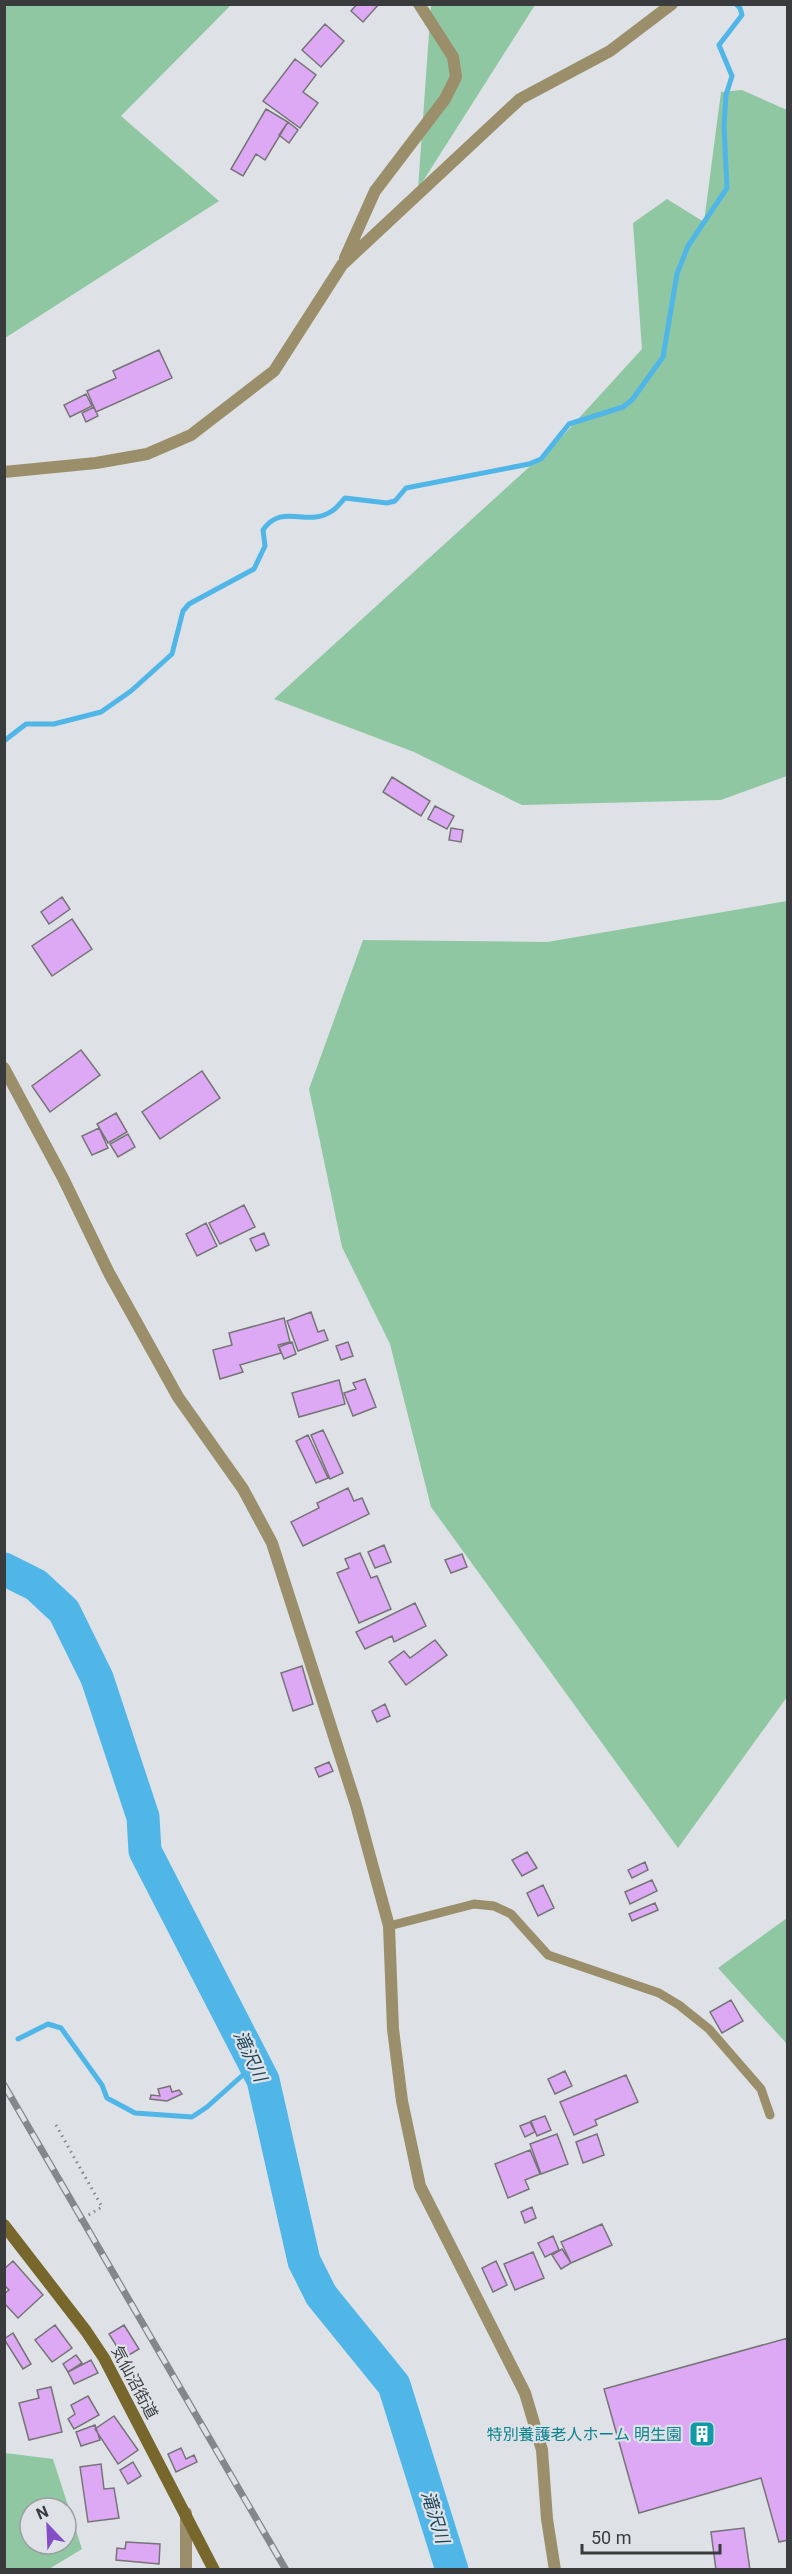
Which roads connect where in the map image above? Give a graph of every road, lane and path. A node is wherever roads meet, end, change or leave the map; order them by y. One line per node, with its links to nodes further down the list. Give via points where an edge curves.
1 (419, 4): 3 (street, via 453,57 456,77 445,99 375,191)
2 (672, 4): 3 (street, via 610,51 520,99)
3 (342, 265): 4 (street, via 274,371 191,435 147,454)
4 (4, 472)
5 (4, 1068): 6 (street, via 109,1273 178,1397 243,1489 272,1543 356,1805)
6 (389, 1926): 7 (lane, via 474,1904 494,1906 511,1914 548,1955 659,1993 679,2005 708,2030 761,2089); 14 (street, via 393,2028 402,2101 420,2186 525,2393 542,2450)
7 (770, 2115)
8 (56, 2125): 9 (path, via 102,2207)
9 (75, 2223)
10 (4, 2225): 11 (street, 気仙沼街道, via 104,2358)
11 (186, 2512): 12 (street); 13 (street, 気仙沼街道)
12 (186, 2570)
13 (214, 2570)
14 (555, 2570)

